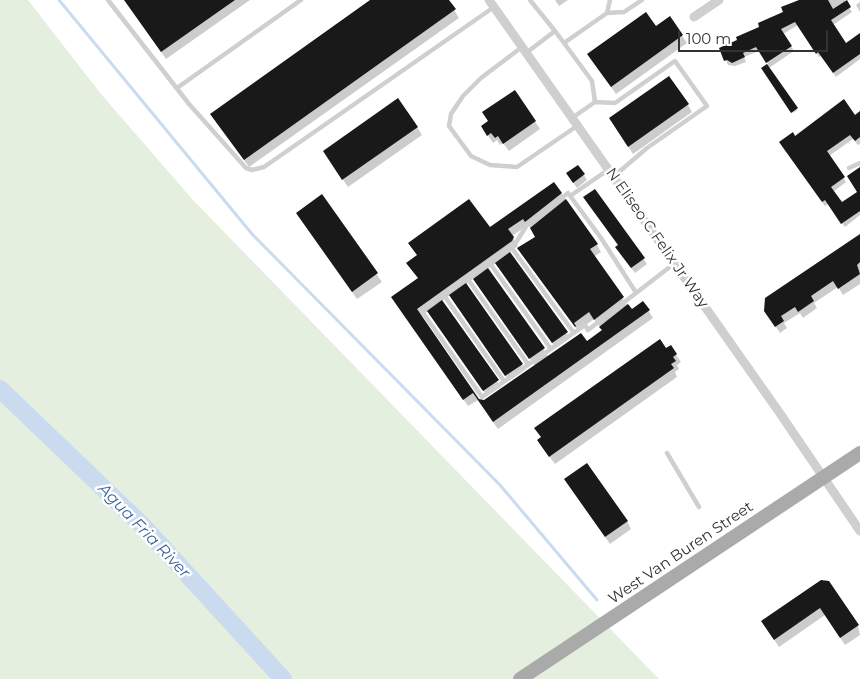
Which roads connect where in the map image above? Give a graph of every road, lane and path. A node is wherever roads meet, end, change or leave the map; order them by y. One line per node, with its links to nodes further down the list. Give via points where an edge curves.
1 (108, 0): 13 (lane)
2 (301, 0): 13 (lane)
3 (530, 0): 10 (lane)
4 (610, 0): 8 (lane)
5 (642, 0): 8 (lane, via 624,12)
6 (719, 0): 9 (street)
7 (491, 4): 12 (street, N Eliseo C Felix Jr Way); 13 (lane, via 258,170 246,168)
8 (607, 13): 11 (lane)
9 (694, 17)
10 (555, 31): 11 (lane); 12 (lane)
11 (564, 43): 14 (lane, via 592,81)
12 (524, 50): 15 (street, N Eliseo C Felix Jr Way); 15 (lane, via 481,78 463,96 451,114 449,126 471,156 490,165 517,167)
13 (177, 88)
14 (595, 102): 15 (lane); 18 (lane, via 615,103 675,60 708,106)
15 (574, 122): 18 (street, N Eliseo C Felix Jr Way)
16 (860, 163): 17 (lane)
17 (849, 168)
18 (611, 174): 19 (lane); 22 (street, N Eliseo C Felix Jr Way)
19 (570, 196): 20 (lane, via 568,194 526,225); 24 (lane)
20 (510, 247): 21 (lane); 26 (lane)
21 (489, 262): 23 (lane); 27 (lane)
22 (675, 263): 24 (lane); 32 (street, N Eliseo C Felix Jr Way)
23 (467, 278): 25 (lane); 28 (lane)
24 (635, 291): 26 (lane, via 588,330 585,325)
25 (443, 294): 29 (lane); 29 (lane, via 421,310 482,397)
26 (574, 333): 27 (lane)
27 (551, 349): 28 (lane)
28 (528, 364): 29 (lane)
29 (504, 381)
30 (667, 453): 33 (lane)
31 (860, 453): 32 (main road, West Van Buren Street)
32 (824, 478): 34 (street, N Eliseo C Felix Jr Way); 35 (main road, West Van Buren Street)
33 (699, 507)
34 (860, 531)
35 (520, 679)

